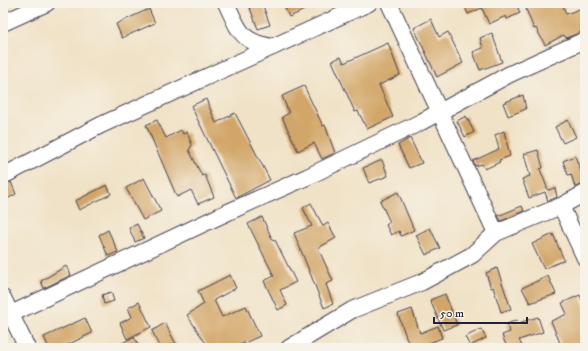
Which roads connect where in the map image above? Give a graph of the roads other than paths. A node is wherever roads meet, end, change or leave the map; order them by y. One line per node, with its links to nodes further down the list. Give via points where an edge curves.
1 (47, 3): 5 (street)
2 (226, 3): 7 (street, via 243,36 256,45)
3 (369, 3): 7 (street)
4 (389, 3): 8 (street)
5 (3, 23)
6 (585, 40): 8 (street, via 510,74)
7 (273, 47): 9 (street, via 101,125)
8 (440, 112): 12 (street); 15 (street)
9 (3, 176)
10 (585, 193): 11 (street)
11 (561, 206): 12 (street); 13 (street)
12 (496, 233): 17 (street, via 472,255 422,282 352,310)
13 (585, 258)
14 (3, 298): 15 (street)
15 (11, 314): 16 (street)
16 (27, 348)
17 (289, 348)

